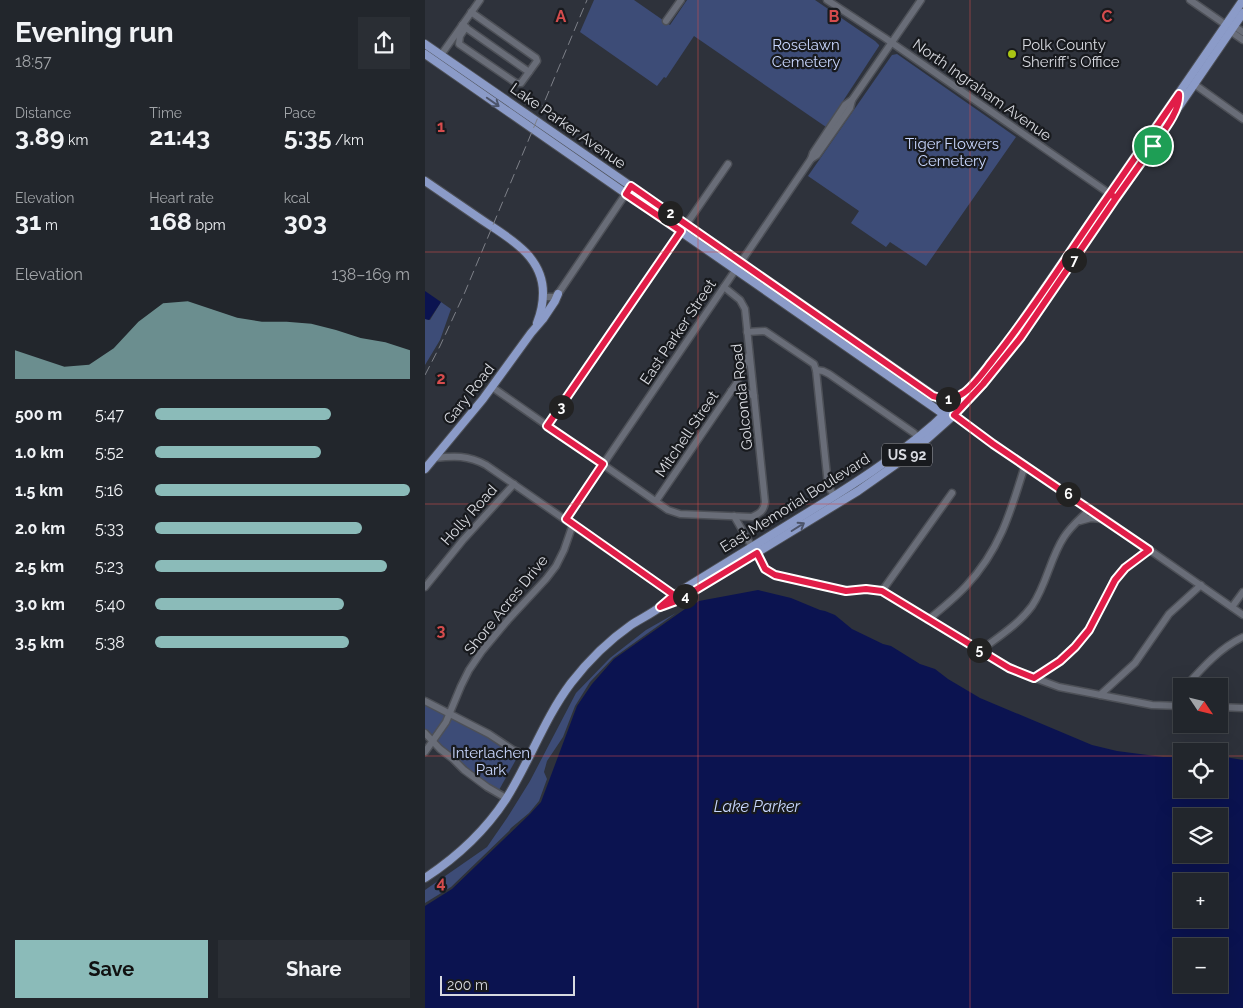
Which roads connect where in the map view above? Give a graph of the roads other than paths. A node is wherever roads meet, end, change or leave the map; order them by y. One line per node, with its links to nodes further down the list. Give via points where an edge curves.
1 (480, 0): 7 (street)
2 (681, 0): 9 (street)
3 (921, 0): 14 (street, East Parker Street)
4 (1190, 0): 11 (street)
5 (1243, 0): 11 (main road, East Memorial Boulevard / US 92)
6 (831, 1): 14 (street, North Ingraham Avenue)
7 (471, 12): 10 (street); 20 (street, via 536,58)
8 (1243, 13): 11 (main road, East Memorial Boulevard / US 92)
9 (665, 21)
10 (464, 26): 18 (street); 20 (street); 20 (street, via 459,44 516,83 521,83)
11 (1230, 27): 12 (street); 13 (street); 22 (main road, East Memorial Boulevard / US 92); 23 (main road, East Memorial Boulevard / US 92)
12 (1243, 32)
13 (1243, 40)
14 (891, 42): 30 (street, North Ingraham Avenue); 33 (street, East Parker Street, via 852,100 850,108 811,159)
15 (425, 44): 18 (main road, Lake Parker Avenue)
16 (425, 50): 18 (main road, via 435,56)
17 (425, 54): 19 (main road, Lake Parker Avenue)
18 (441, 55): 21 (main road, Lake Parker Avenue)
19 (437, 62): 21 (main road); 29 (main road, Lake Parker Avenue, one-way to 29)
20 (529, 72)
21 (468, 74): 28 (main road, Lake Parker Avenue)
22 (1194, 84): 24 (street); 25 (main road, East Memorial Boulevard / US 92)
23 (1179, 94): 25 (main road); 30 (main road, East Memorial Boulevard / US 92)
24 (1243, 119)
25 (1170, 121): 30 (main road, East Memorial Boulevard / US 92)
26 (728, 164): 31 (street)
27 (425, 181): 38 (main road, via 521,247 537,269)
28 (631, 186): 29 (street); 31 (main road, Lake Parker Avenue)
29 (626, 194): 32 (main road, Lake Parker Avenue); 37 (street)
30 (1113, 196): 35 (main road, East Memorial Boulevard / US 92); 39 (main road, East Memorial Boulevard / US 92)
31 (685, 224): 32 (street); 33 (main road, Lake Parker Avenue)
32 (681, 231): 34 (main road, Lake Parker Avenue); 50 (street)
33 (741, 263): 34 (street, East Parker Street); 48 (main road, Lake Parker Avenue)
34 (736, 270): 36 (street, East Parker Street); 49 (main road, Lake Parker Avenue)
35 (1046, 286): 39 (main road); 46 (main road, East Memorial Boulevard / US 92, via 1001,349)
36 (724, 287): 40 (street, Golconda Road, via 743,304); 53 (street, East Parker Street)
37 (558, 294): 38 (street); 41 (main road)
38 (543, 297): 41 (main road, via 540,317)
39 (1043, 306): 49 (main road, East Memorial Boulevard / US 92, via 995,370)
40 (747, 332): 42 (street, Golconda Road); 43 (street, via 767,332 813,364)
41 (531, 333): 44 (main road, Gary Road)
42 (750, 354): 45 (street, Mitchell Street); 47 (street, Golconda Road)
43 (816, 370): 51 (street, via 829,374); 58 (street, via 828,485)
44 (492, 387): 50 (street); 52 (main road, Gary Road)
45 (731, 392): 47 (street, via 743,390); 59 (street, Mitchell Street)
46 (964, 393): 48 (main road, via 947,400); 49 (main road, East Memorial Boulevard / US 92)
47 (754, 396): 62 (street, Golconda Road, via 765,502 762,512 752,517)
48 (933, 396): 49 (main road, Lake Parker Avenue)
49 (949, 413): 51 (main road, East Memorial Boulevard / US 92); 54 (street); 67 (main road, East Memorial Boulevard / US 92, one-way to 49, via 879,476 913,451)
50 (547, 426): 53 (street)
51 (918, 438): 58 (main road, East Memorial Boulevard / US 92)
52 (434, 458): 55 (main road, Gary Road); 56 (street, via 470,458)
53 (603, 464): 59 (street); 63 (street, East Parker Street)
54 (1025, 465): 60 (street); 77 (street, via 1011,513 996,544 968,584)
55 (425, 468)
56 (514, 484): 63 (street); 70 (street, Holly Road)
57 (952, 493): 71 (street)
58 (834, 496): 67 (main road, East Memorial Boulevard / US 92)
59 (656, 501): 62 (street, via 680,514)
60 (1080, 502): 61 (street); 65 (street, via 1082,512)
61 (1090, 509): 64 (street); 65 (street)
62 (734, 516): 67 (street)
63 (566, 519): 66 (street)
64 (1106, 519): 65 (street); 68 (street)
65 (1079, 521): 79 (street, via 1061,542 1032,606 1011,628)
66 (573, 524): 73 (street); 87 (street, Shore Acres Drive, via 556,566 482,651 469,670)
67 (755, 550): 71 (street, via 765,569 775,575 846,591); 73 (main road, East Memorial Boulevard / US 92); 74 (main road, East Memorial Boulevard / US 92, via 679,600)
68 (1149, 550): 69 (street); 80 (street, via 1115,580 1089,630 1075,647)
69 (1201, 586): 75 (street); 82 (street, via 1169,614 1135,663)
70 (425, 587)
71 (882, 591): 77 (street)
72 (1243, 592): 75 (street)
73 (674, 595): 74 (main road, East Memorial Boulevard / US 92)
74 (663, 606): 91 (main road, East Memorial Boulevard / US 92, via 620,633 584,667 563,694)
75 (1232, 607): 76 (street)
76 (1243, 615)
77 (928, 620): 79 (street)
78 (1243, 637): 81 (street, via 1225,647)
79 (980, 651): 80 (street)
80 (1034, 678): 82 (street)
81 (1193, 678)
82 (1099, 695): 84 (street)
83 (425, 701): 87 (street)
84 (1173, 706)
85 (1228, 708): 86 (street)
86 (1243, 708)
87 (449, 714): 89 (street, Shore Acres Drive); 91 (street)
88 (425, 733): 89 (street)
89 (432, 741): 90 (street, Shore Acres Drive); 92 (street, via 464,770)
90 (425, 752)
91 (528, 756): 92 (main road, East Memorial Boulevard / US 92)
92 (506, 798): 93 (main road, East Memorial Boulevard / US 92, via 469,843)
93 (425, 878)

